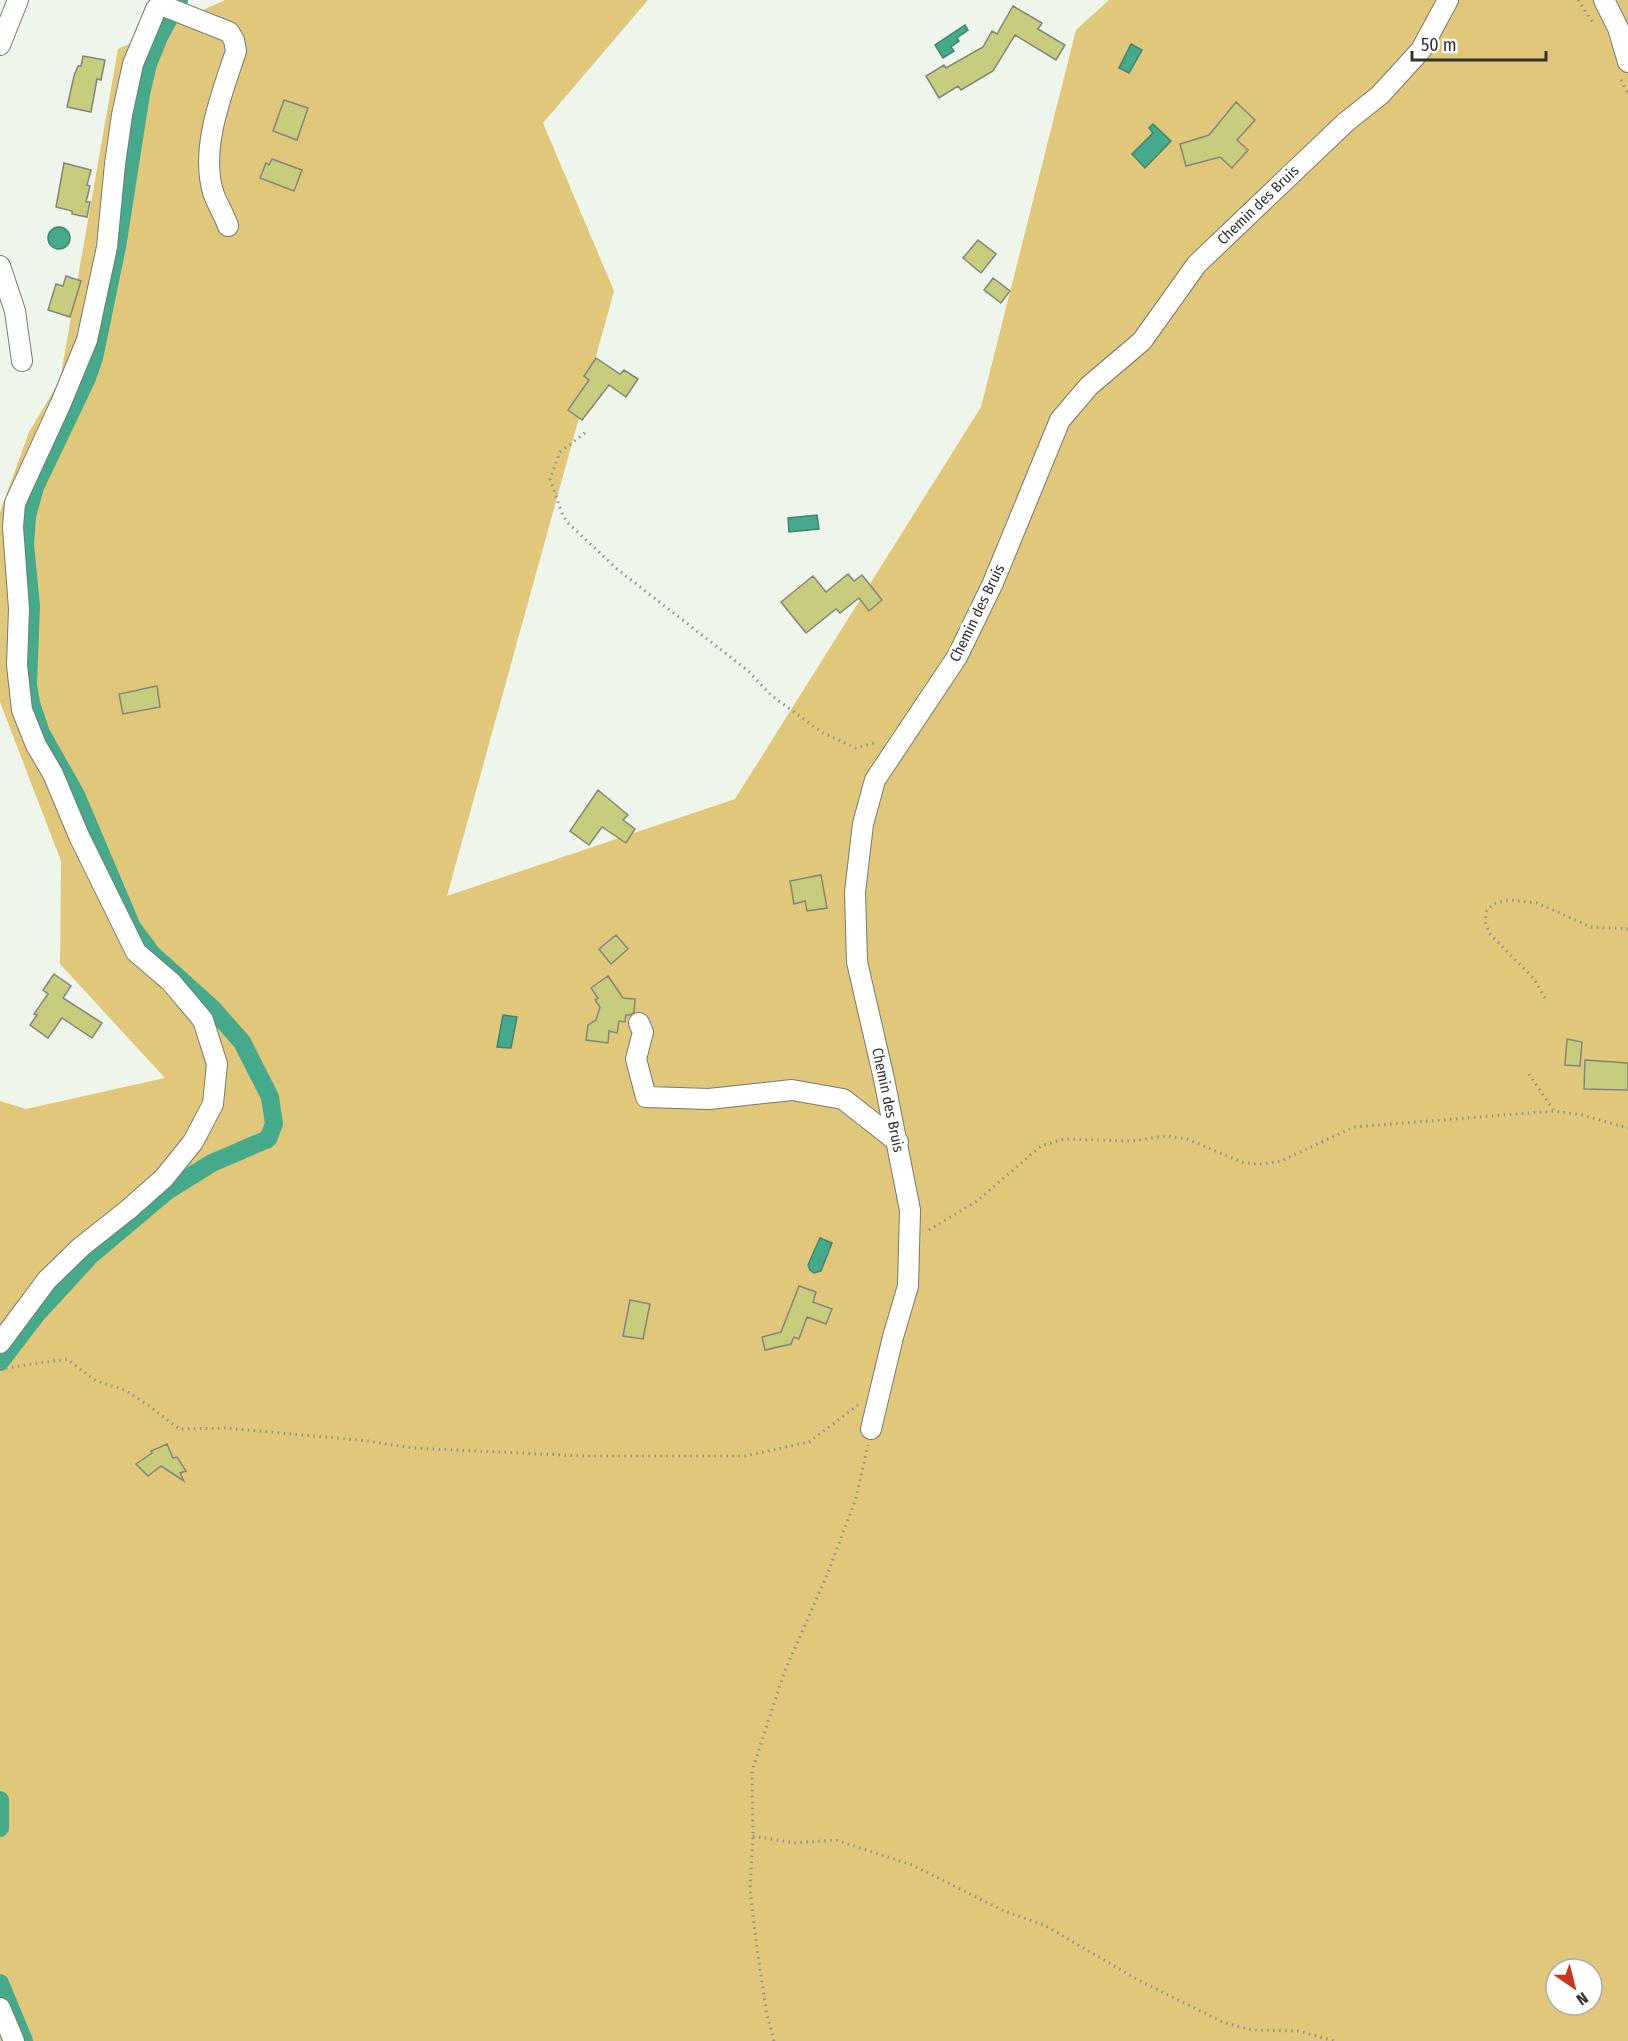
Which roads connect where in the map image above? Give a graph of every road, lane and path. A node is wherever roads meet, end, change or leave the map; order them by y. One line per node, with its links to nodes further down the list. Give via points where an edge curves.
1 (18, 0): 5 (street)
2 (1448, 0): 11 (street, Chemin des Bruis, via 1421,50 1380,95 1346,122 1197,264 1142,341 1089,386 1060,420 988,594 957,657)
3 (1604, 0): 6 (street)
4 (168, 6): 7 (street, via 220,27 234,40 236,51 209,159 213,193); 20 (street, via 156,9 133,64 122,114 107,246 87,340 15,503 17,664 22,710 131,942 203,1020 217,1064 213,1104 193,1142 164,1178 48,1280)
5 (0, 45)
6 (1628, 62)
7 (228, 226)
8 (0, 266): 9 (street, via 15,311)
9 (22, 361)
10 (585, 433): 11 (path, via 560,452 550,479 563,516 617,569 823,733 856,748)
11 (905, 734): 18 (street, Chemin des Bruis, via 875,780 863,824 855,892 857,962)
12 (1628, 929): 13 (path, via 1591,927 1537,903 1508,900 1493,904 1485,921 1489,933 1534,979)
13 (1545, 998)
14 (639, 1023): 18 (street, via 643,1032 636,1059 646,1097 710,1099 792,1090 843,1100)
15 (1529, 1074): 16 (path)
16 (1554, 1111): 17 (path); 19 (path, via 1354,1127 1281,1161 1263,1164 1244,1163 1187,1139 1165,1136 1132,1141 1064,1139 1041,1146 977,1201 927,1231)
17 (1628, 1128)
18 (898, 1142): 19 (street, Chemin des Bruis, via 910,1210)
19 (909, 1235): 22 (street, Chemin des Bruis, via 908,1286)
20 (0, 1343)
21 (0, 1369): 22 (path, via 67,1359 96,1381 125,1390 179,1430 226,1428 413,1448 584,1456 745,1456 809,1442)
22 (881, 1388): 23 (street, Chemin des Bruis)
23 (871, 1429): 24 (path, via 856,1498 784,1673 752,1771)
24 (753, 1836): 27 (path, via 750,1889); 28 (path, via 794,1843 836,1840 912,1865 1004,1911 1044,1926 1140,1981 1225,2023 1252,2030 1298,2031)
25 (0, 2008): 26 (street)
26 (14, 2041)
27 (774, 2041)
28 (1334, 2041)

